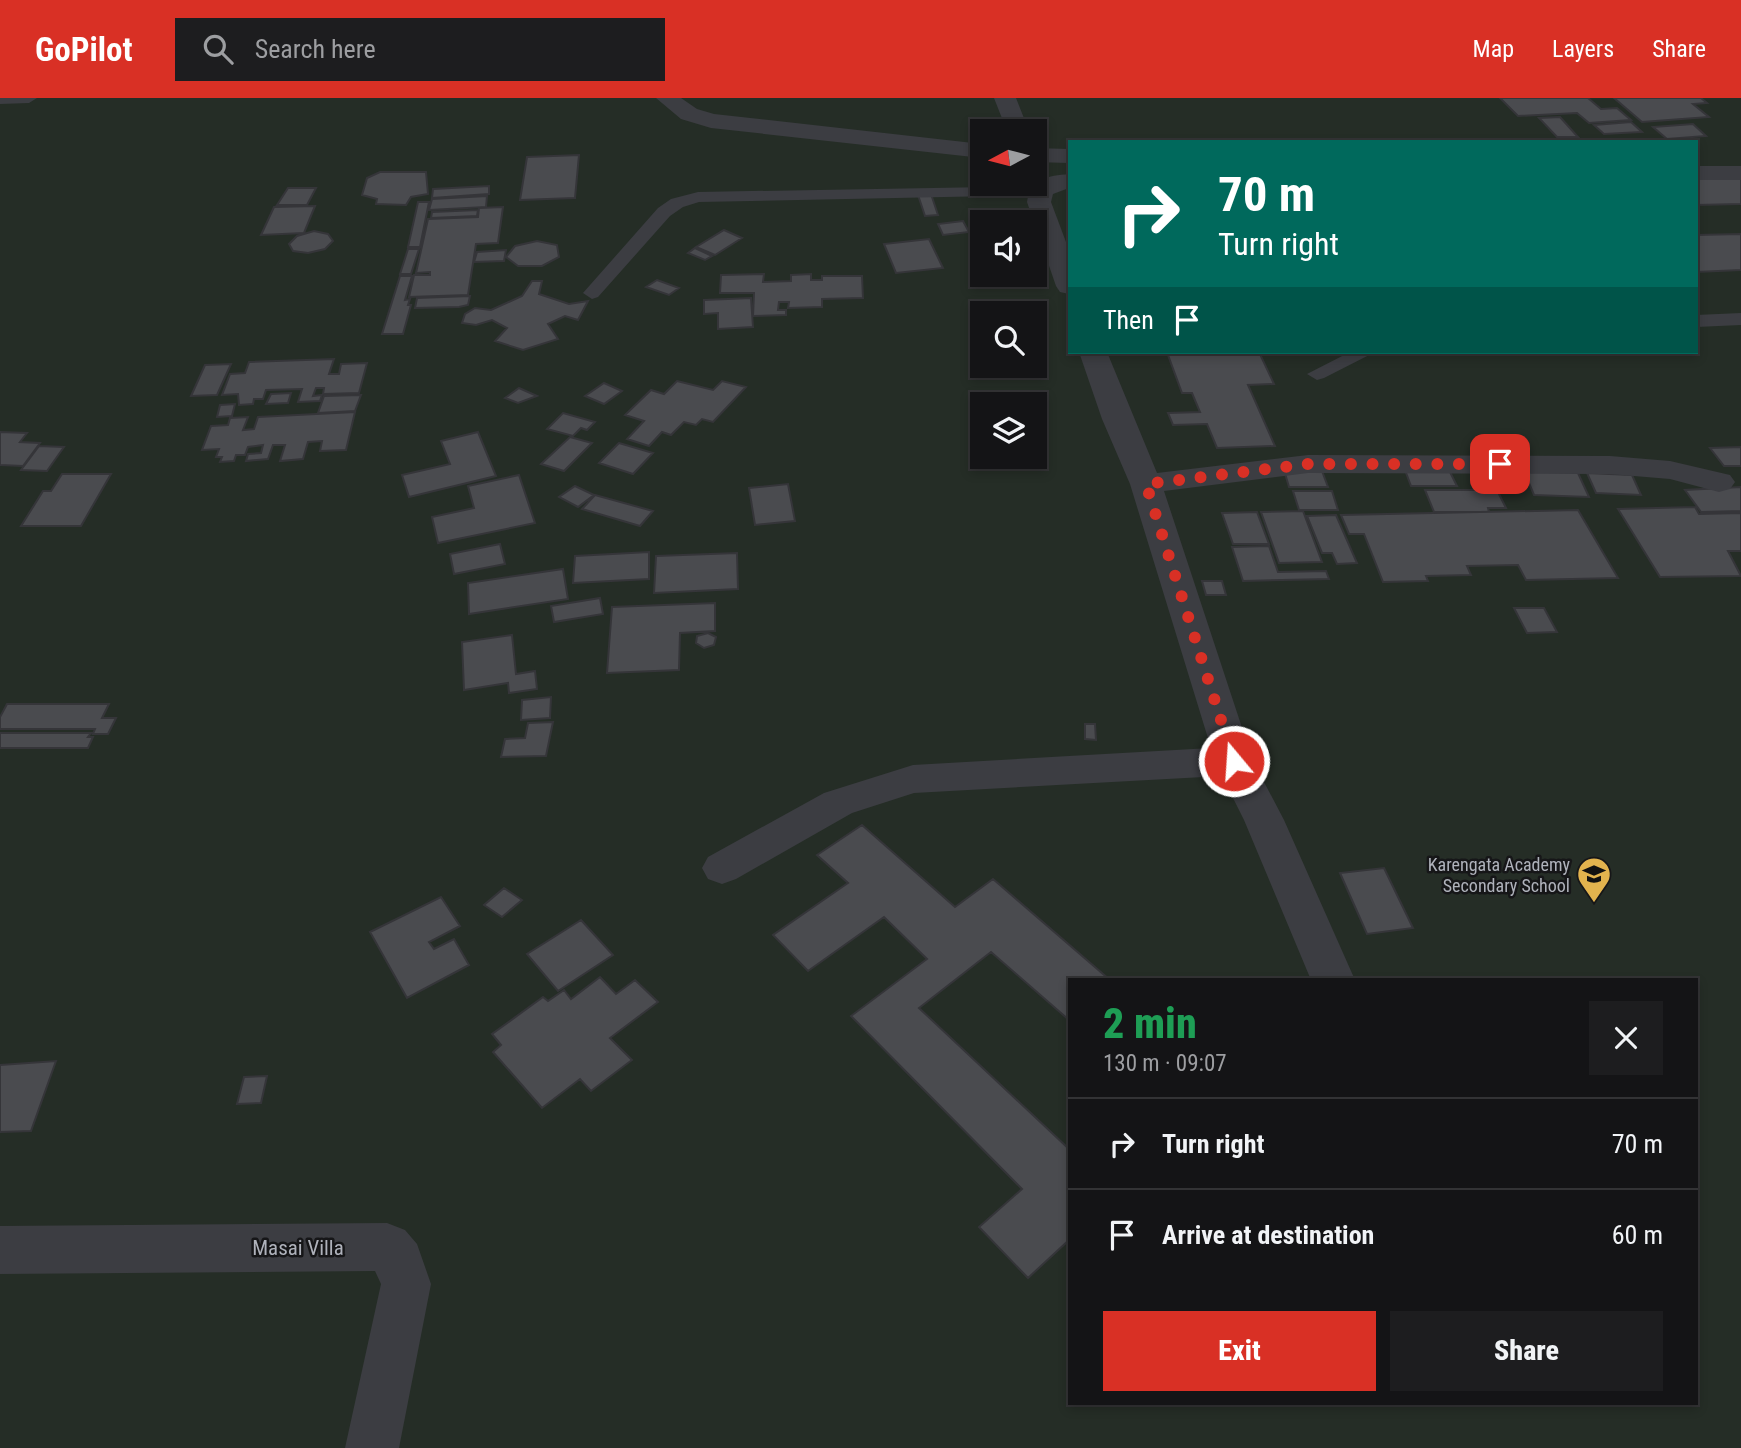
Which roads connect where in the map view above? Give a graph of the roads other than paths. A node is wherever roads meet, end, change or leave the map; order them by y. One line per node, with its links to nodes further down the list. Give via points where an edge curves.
1 (29, 98): 4 (lane)
2 (667, 98): 6 (street, via 689,114 711,121)
3 (1005, 98): 5 (street)
4 (0, 99)
5 (1013, 119)
6 (970, 150)
7 (1047, 155): 10 (street)
8 (1698, 155): 9 (street)
9 (1741, 155)
10 (1068, 156)
11 (1698, 173): 12 (street)
12 (1741, 173)
13 (1068, 181): 14 (street)
14 (1047, 187)
15 (970, 192): 18 (lane, via 698,197 664,212)
16 (1040, 196): 17 (street)
17 (1068, 283)
18 (592, 293)
19 (1741, 318): 20 (lane)
20 (1698, 321)
21 (1094, 354): 25 (street)
22 (1362, 354): 23 (lane)
23 (1317, 374)
24 (1718, 482): 25 (street, via 1670,470 1610,465 1308,464)
25 (1146, 484): 26 (street)
26 (1234, 761): 27 (street, via 914,779 838,803); 28 (street)
27 (722, 868)
28 (1332, 978)
29 (0, 1250): 30 (street, Masai Villa, via 387,1247 399,1261 406,1284)
30 (372, 1448)

